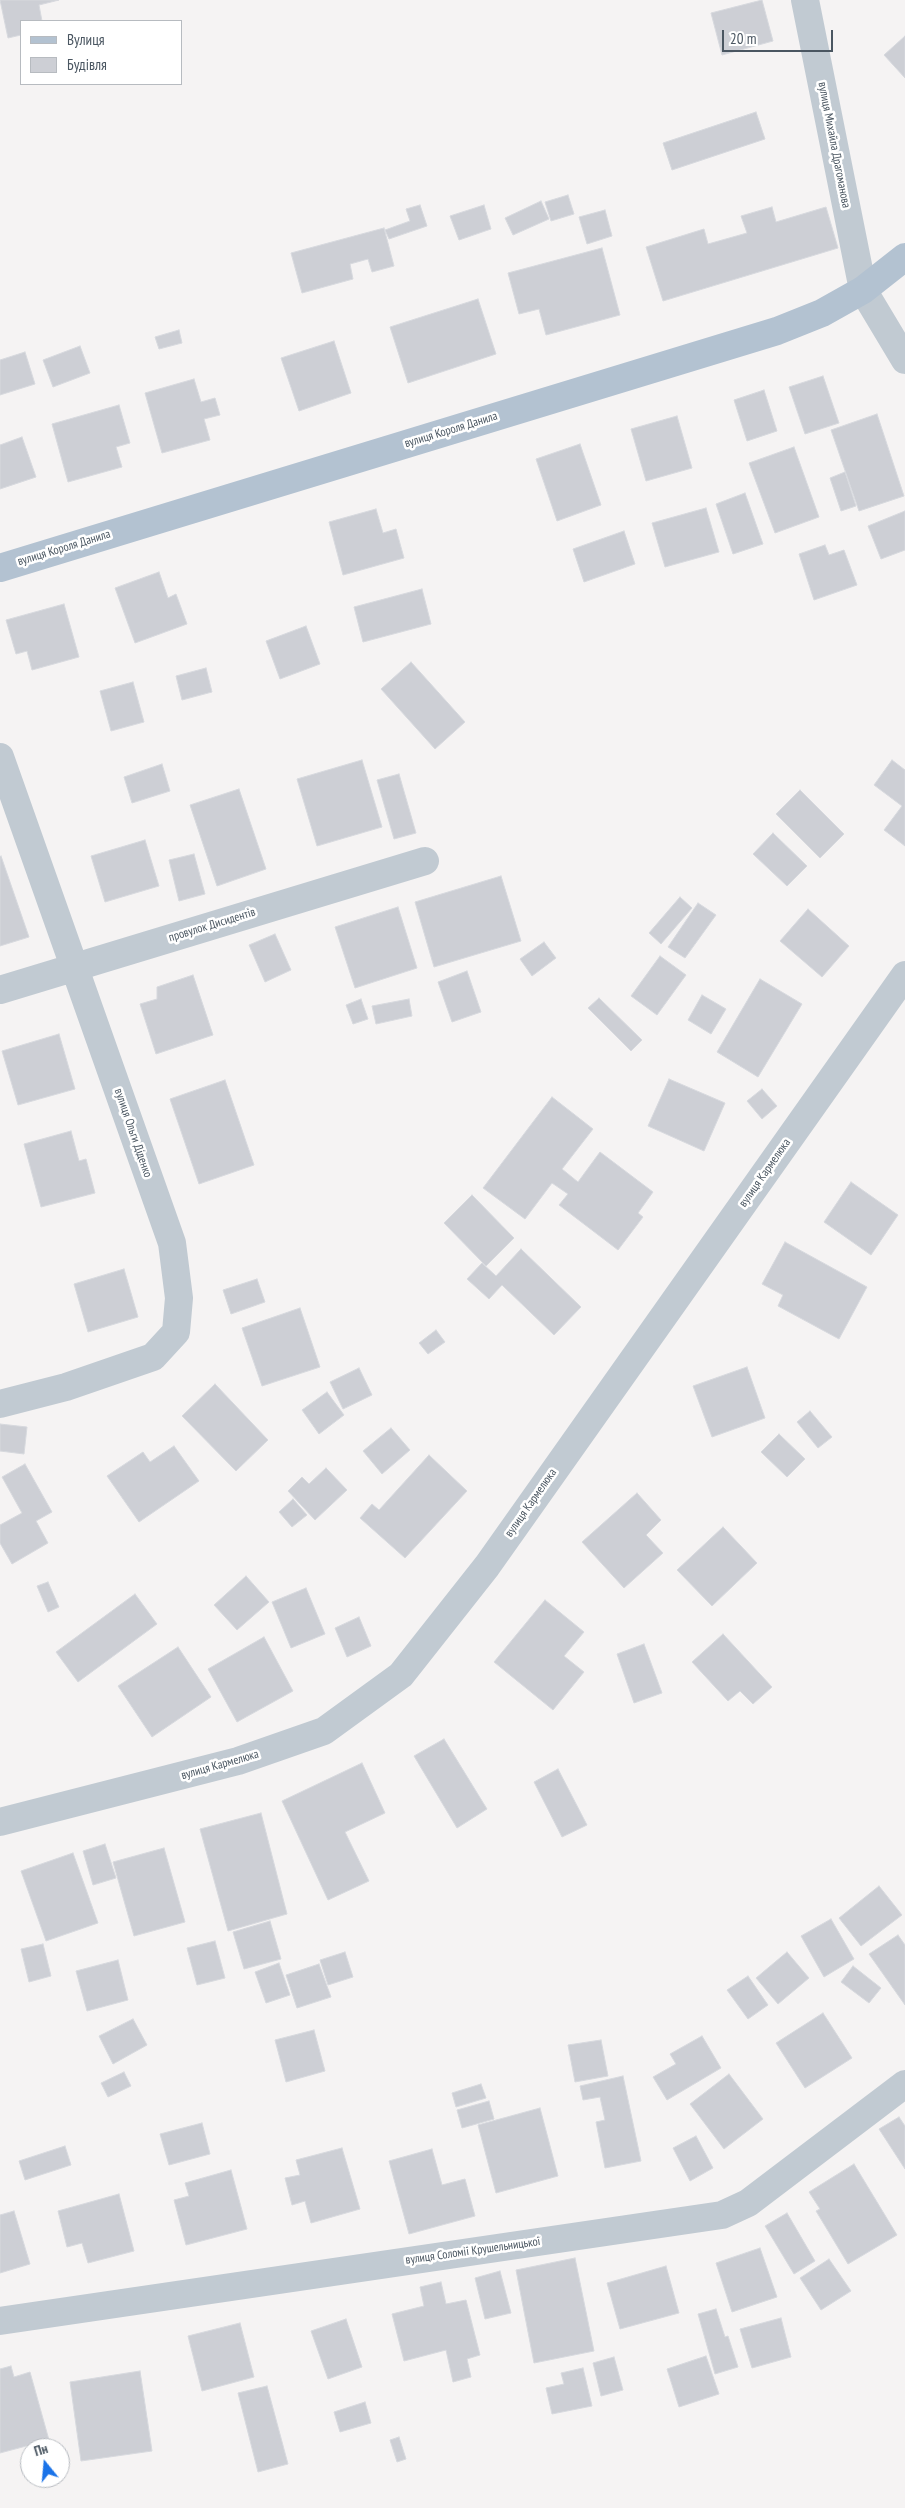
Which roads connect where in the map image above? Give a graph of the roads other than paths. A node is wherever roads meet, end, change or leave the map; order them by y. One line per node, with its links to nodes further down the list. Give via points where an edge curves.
1 (805, 0): 3 (street, вулиця Михайла Драгоманова)
2 (901, 265): 3 (main road, вулиця Короля Данила)
3 (863, 290): 4 (street, вулиця Михайла Драгоманова); 5 (main road, вулиця Короля Данила, via 822,313 777,331)
4 (905, 360)
5 (0, 568)
6 (0, 757): 8 (street, вулиця Ольги Діденко)
7 (425, 861): 8 (street, провулок Дисидентів)
8 (74, 966): 10 (street, провулок Дисидентів); 11 (street, вулиця Ольги Діденко, via 172,1243 179,1298 176,1332 153,1357 66,1387)
9 (905, 974): 12 (street, вулиця Кармелюка, via 487,1566 401,1675 324,1731 238,1761)
10 (0, 990)
11 (0, 1404)
12 (0, 1822)
13 (905, 2084): 14 (street, вулиця Соломії Крушельницької, via 748,2203 722,2214)
14 (0, 2321)

